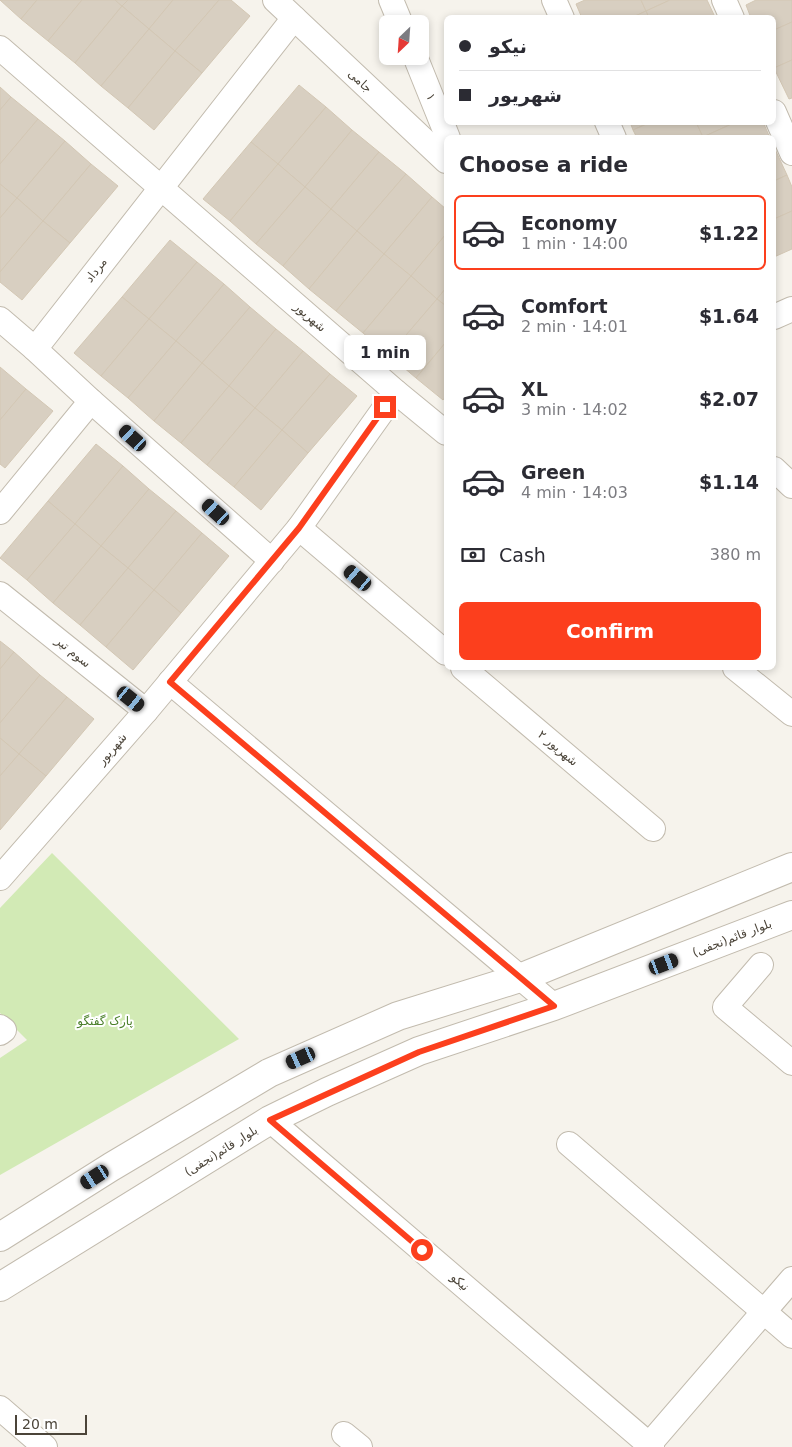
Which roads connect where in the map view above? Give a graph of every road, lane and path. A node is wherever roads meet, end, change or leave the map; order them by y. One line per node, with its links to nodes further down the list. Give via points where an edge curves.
1 (275, 0): 8 (street, جامی)
2 (391, 0): 5 (street)
3 (554, 0): 6 (street)
4 (724, 0): 7 (street)
5 (397, 15)
6 (561, 15)
7 (731, 15)
8 (294, 18): 14 (street, جامی); 15 (street, مرداد)
9 (0, 48): 15 (street, شهریور)
10 (419, 65): 12 (street, ۱)
11 (776, 117): 13 (street)
12 (447, 135)
13 (792, 153)
14 (444, 159)
15 (161, 187): 19 (street, مرداد); 20 (street, شهریور)
16 (792, 310): 17 (street)
17 (776, 316)
18 (0, 319): 19 (street)
19 (35, 348): 21 (street)
20 (396, 392): 22 (street); 26 (street, شهریور)
21 (91, 401): 25 (street); 27 (street)
22 (444, 431)
23 (776, 471): 24 (street)
24 (792, 486)
25 (0, 512)
26 (299, 528): 27 (street, شهریور); 29 (street)
27 (272, 561): 32 (street, شهریور)
28 (0, 594): 33 (street, سوم تیر)
29 (444, 651)
30 (465, 670): 35 (street, شهریور ۲)
31 (737, 670): 34 (street)
32 (170, 682): 33 (street, شهریور); 40 (street)
33 (146, 711): 37 (street, شهریور)
34 (792, 714)
35 (653, 829)
36 (792, 867): 40 (street)
37 (0, 878)
38 (792, 915): 41 (street, بلوار قائم(نجفی))
39 (760, 965): 44 (street, via 725,1007)
40 (520, 978): 41 (street); 47 (street, via 398,1016 269,1073)
41 (554, 1006): 45 (street, بلوار قائم(نجفی), via 419,1052)
42 (0, 1026): 43 (street, via 4,1030)
43 (0, 1033)
44 (792, 1063)
45 (270, 1120): 49 (street, بلوار قائم(نجفی)); 53 (street, نیکو)
46 (569, 1144): 50 (street)
47 (0, 1237)
48 (792, 1279): 50 (street)
49 (0, 1287)
50 (764, 1312): 51 (street); 53 (street)
51 (792, 1336)
52 (0, 1408): 54 (street)
53 (650, 1446)
54 (45, 1447)

